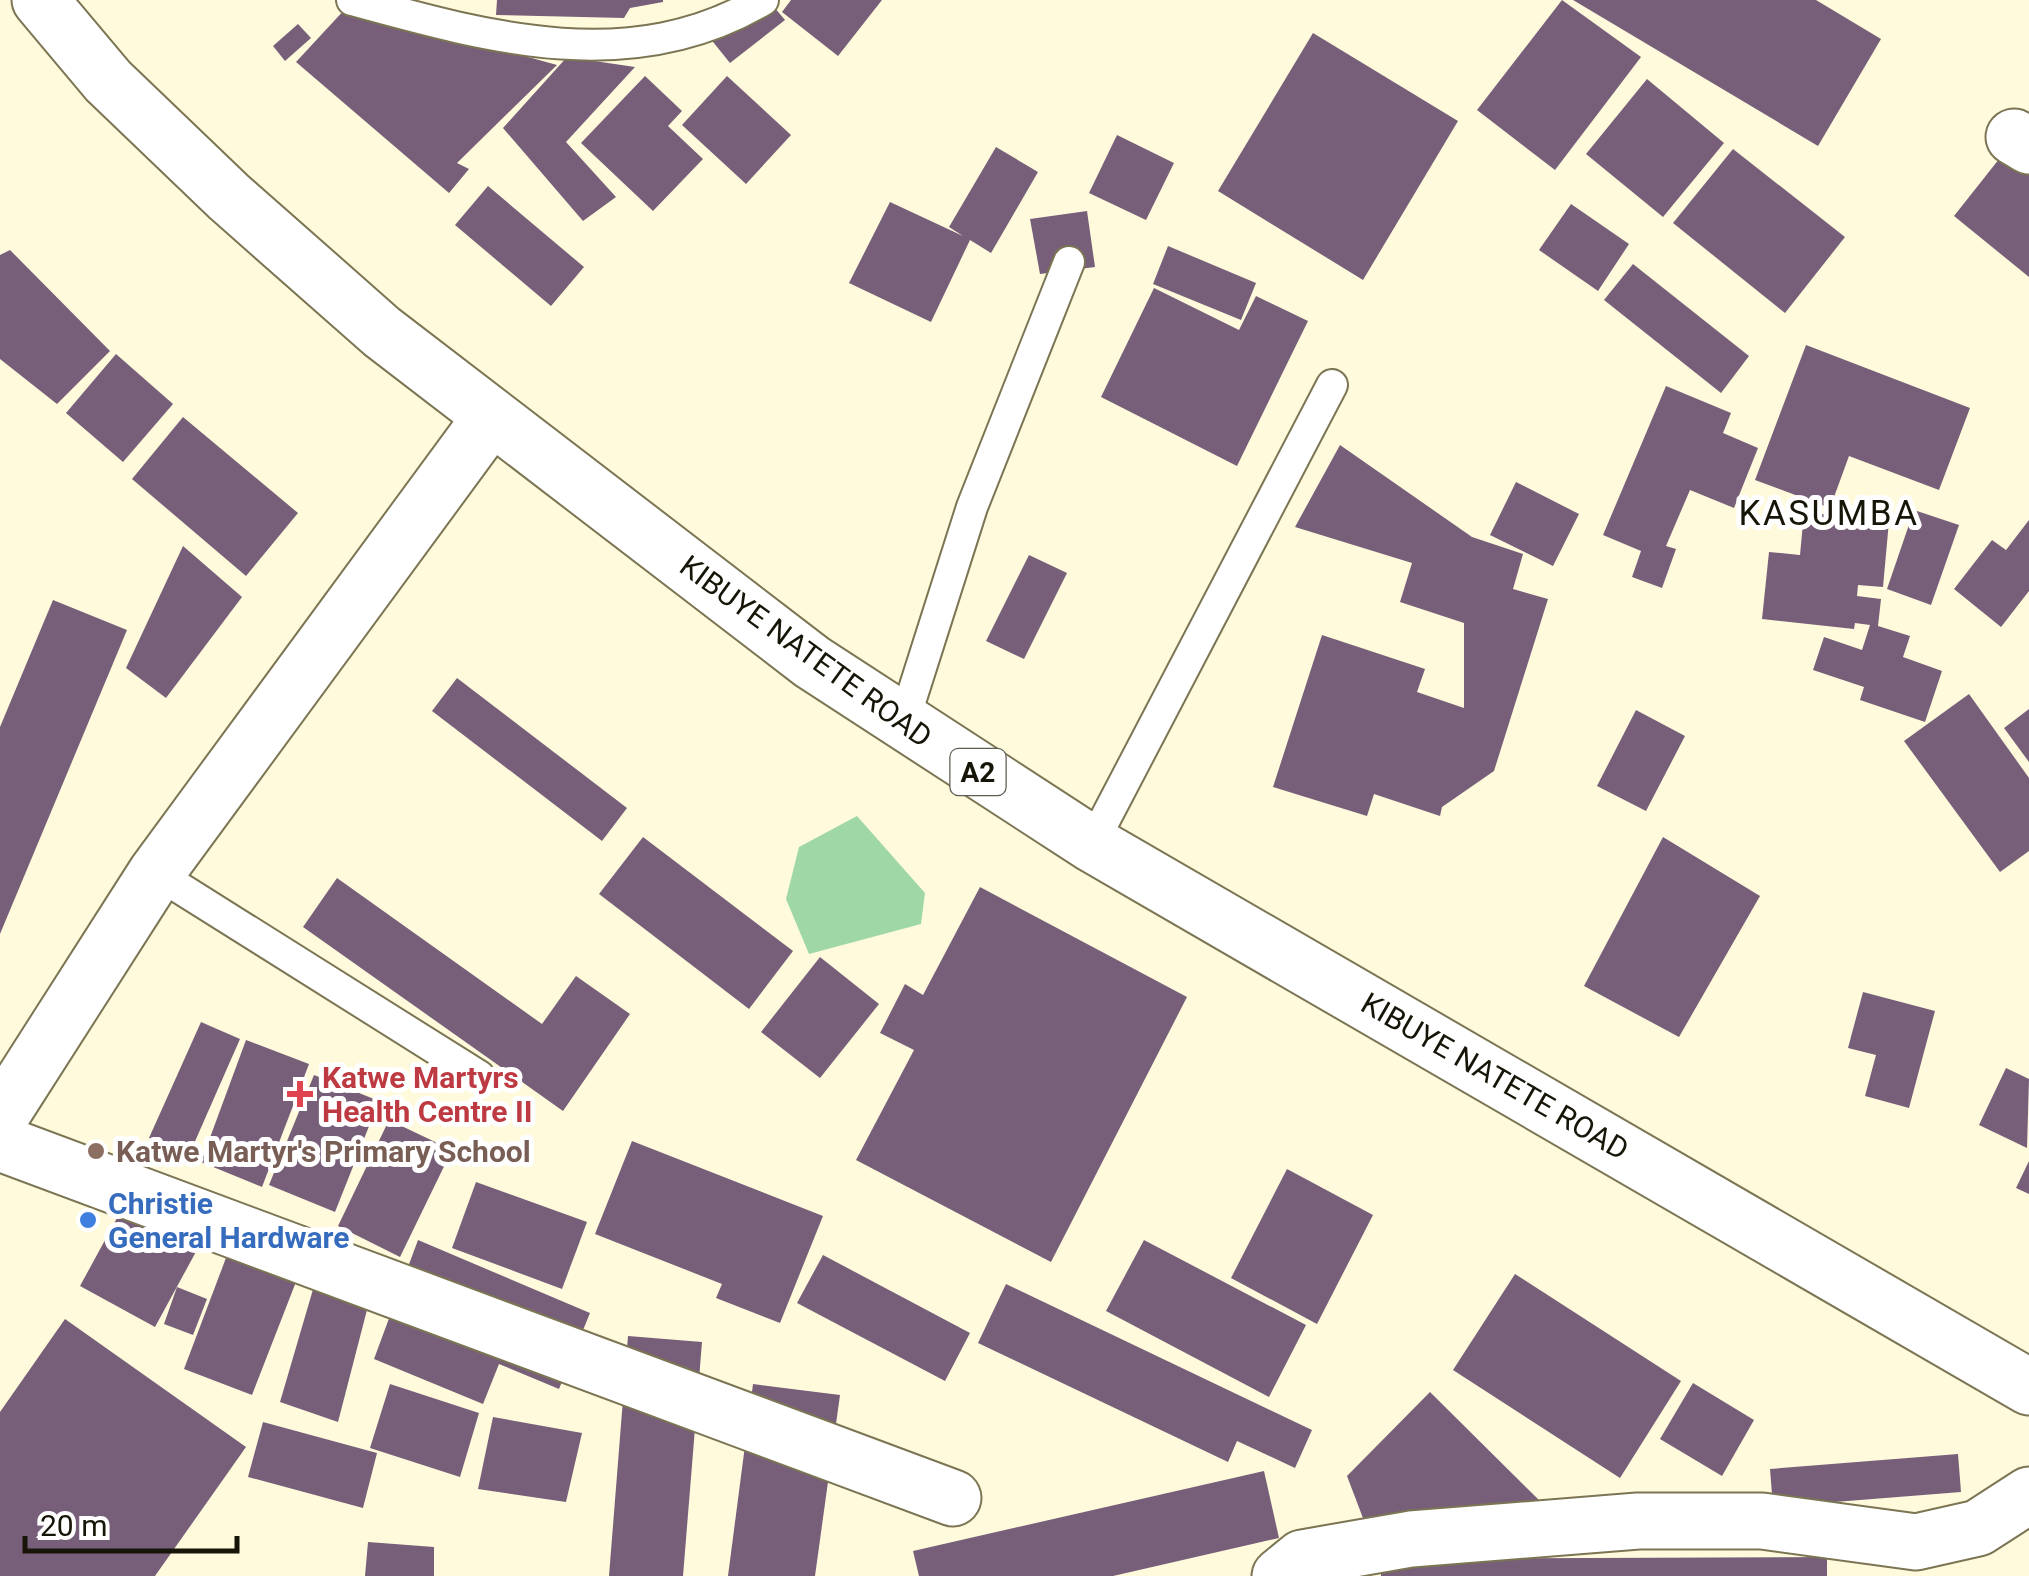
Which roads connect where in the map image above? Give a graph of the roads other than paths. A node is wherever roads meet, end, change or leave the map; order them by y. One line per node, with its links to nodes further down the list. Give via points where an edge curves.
1 (40, 0): 6 (street, KIBUYE NATETE ROAD / A2, via 108,81 229,198 382,332)
2 (352, 0): 3 (lane, via 490,38 542,44 661,42 726,22)
3 (764, 0)
4 (1069, 262): 7 (lane, via 972,507)
5 (1332, 385): 8 (lane)
6 (492, 417): 7 (street, KIBUYE NATETE ROAD / A2); 9 (street)
7 (902, 724): 8 (street, KIBUYE NATETE ROAD / A2)
8 (1092, 844): 13 (street, KIBUYE NATETE ROAD / A2)
9 (156, 873): 10 (lane); 11 (street)
10 (479, 1076)
11 (0, 1118)
12 (0, 1143): 15 (street)
13 (2029, 1387)
14 (2029, 1494): 16 (street, via 1978,1528 1916,1542 1762,1521 1638,1521 1412,1539 1302,1558)
15 (952, 1498)
16 (1280, 1576)

